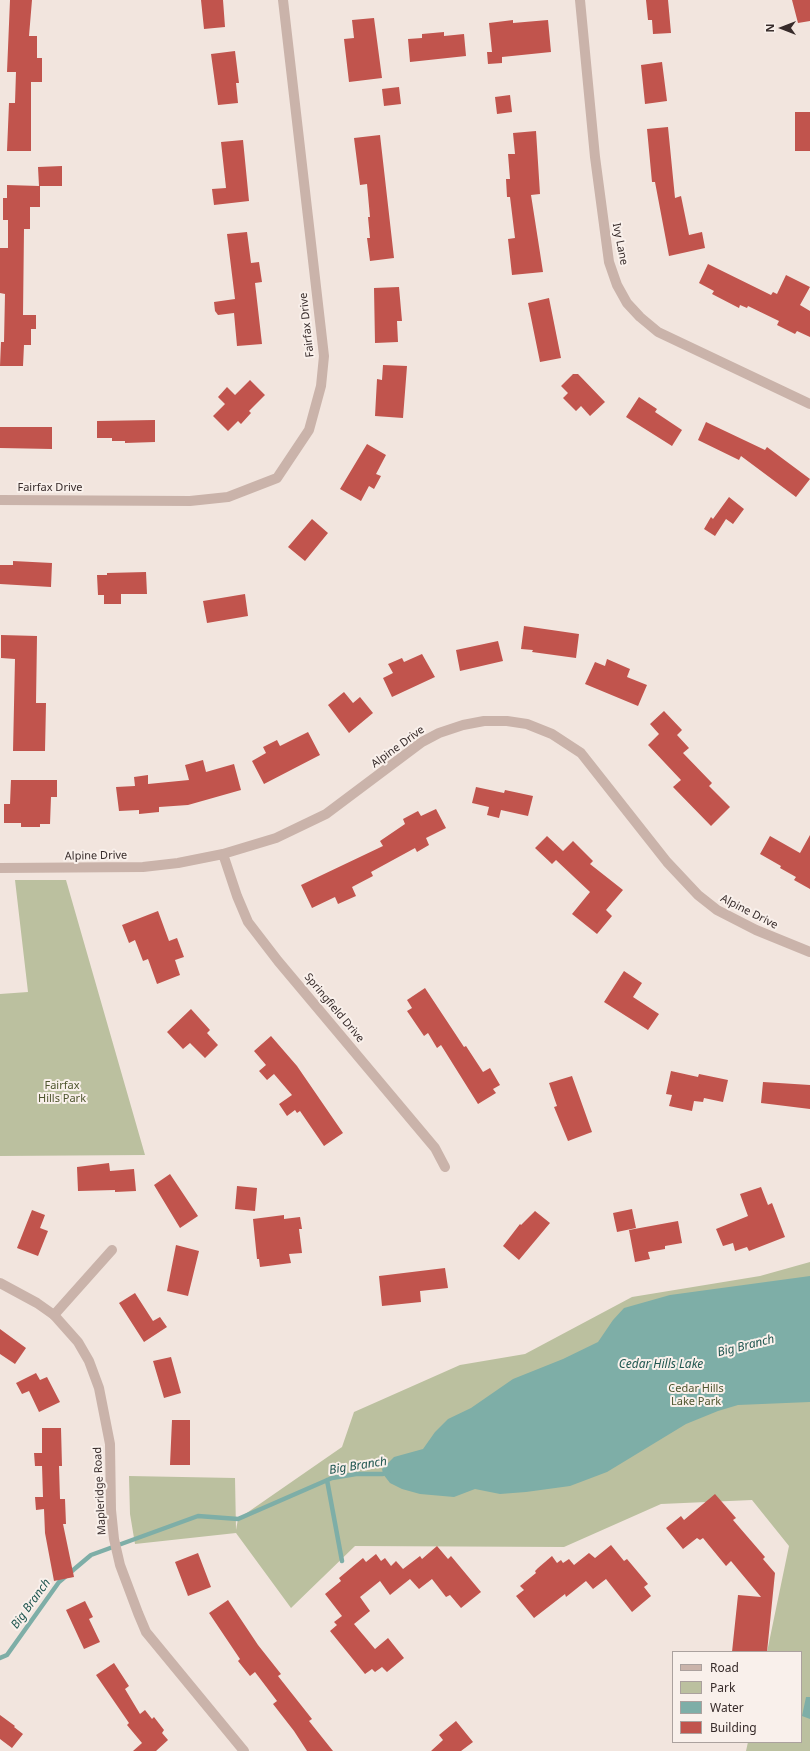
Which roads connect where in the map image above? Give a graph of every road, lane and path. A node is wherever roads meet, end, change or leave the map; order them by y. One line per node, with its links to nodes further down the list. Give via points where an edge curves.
1 (283, 0): 4 (street, Fairfax Drive, via 324,356 321,386 309,430 277,478 228,498 190,501)
2 (580, 0): 3 (street, Ivy Lane, via 600,201 609,262 617,285 640,317 658,332)
3 (810, 404)
4 (0, 500)
5 (223, 854): 6 (street, Alpine Drive, via 178,864 142,867); 7 (street, Alpine Drive, via 276,838 326,814 422,742 439,733 463,725 507,720 527,724 552,734 581,753 667,862 698,895 717,910 756,930); 8 (street, Springfield Drive, via 248,922 435,1148)
6 (0, 868)
7 (810, 952)
8 (445, 1167)
9 (112, 1250): 11 (street)
10 (0, 1283): 11 (street, Mapleridge Road)
11 (54, 1315): 12 (street, Mapleridge Road, via 78,1342 100,1388 110,1444 114,1539 126,1583 143,1626)
12 (244, 1751)

